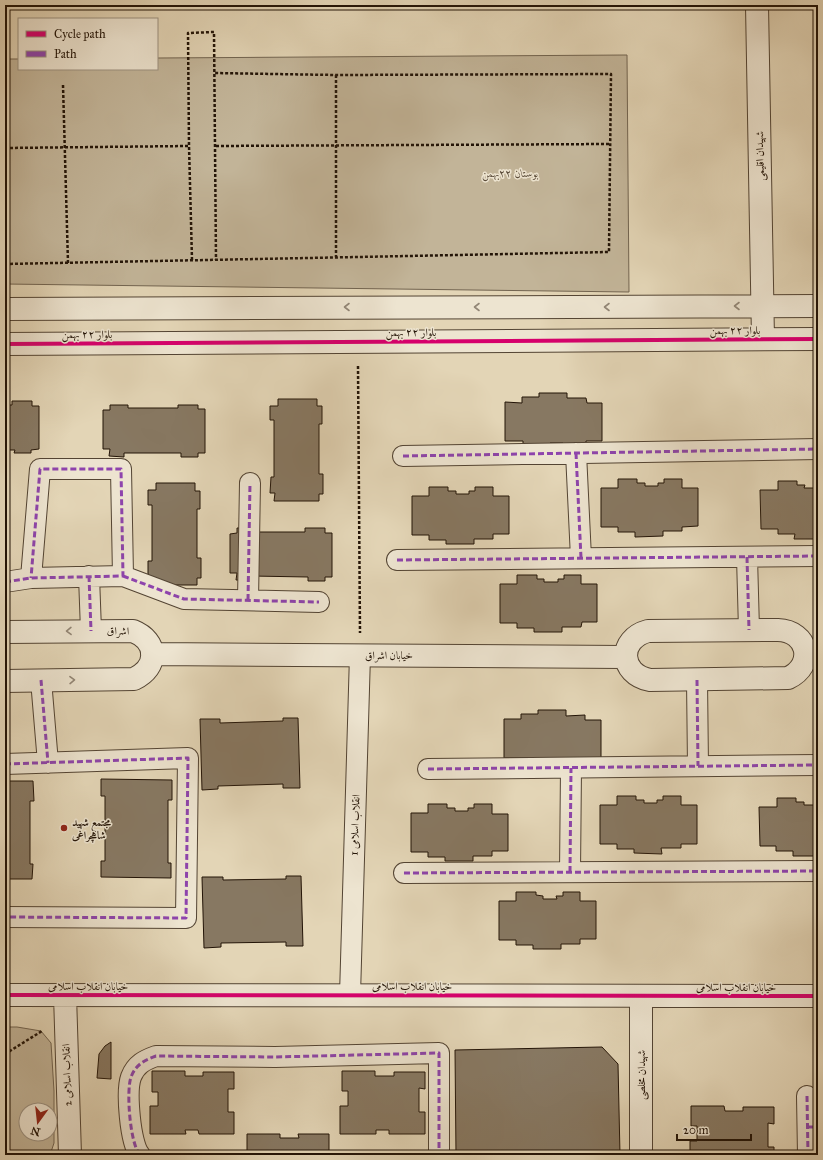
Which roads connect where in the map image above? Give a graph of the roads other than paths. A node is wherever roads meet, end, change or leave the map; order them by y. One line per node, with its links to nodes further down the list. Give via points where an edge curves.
1 (757, 5): 2 (street, شهیدان اقلیمی)
2 (762, 306): 3 (street); 4 (street, one-way to 4); 5 (street, شهیدان اقلیمی)
3 (818, 306)
4 (5, 309)
5 (763, 339): 6 (street, بلوار ۲۲ بهمن); 7 (street, بلوار ۲۲ بهمن)
6 (818, 339)
7 (5, 344)
8 (818, 449): 9 (street)
9 (576, 453): 10 (street); 14 (street)
10 (403, 456)
11 (250, 483): 20 (street)
12 (818, 556): 13 (street)
13 (747, 557): 14 (street); 22 (street)
14 (581, 558): 15 (street)
15 (397, 560)
16 (89, 576): 17 (street); 18 (street); 23 (street)
17 (123, 576): 18 (street, via 121,469 40,469); 20 (street, via 184,599)
18 (31, 578): 19 (street)
19 (5, 582)
20 (248, 600): 21 (street)
21 (319, 602)
22 (749, 630): 27 (street, via 648,631 634,638 629,644); 29 (street, via 786,630 800,638 805,654 804,661 795,674 779,679)
23 (91, 631): 24 (street, اشراق, one-way to 24); 25 (street, اشراق, via 133,631 141,634 151,646)
24 (5, 632)
25 (152, 654): 26 (street, خیابان اشراق); 28 (street, one-way to 25, via 134,678 148,669)
26 (360, 655): 27 (street, خیابان اشراق); 43 (street, انقلاب اسلامی 1)
27 (626, 656): 29 (street, via 630,668 642,679)
28 (41, 680): 30 (street); 31 (street)
29 (697, 680): 34 (street)
30 (5, 681)
31 (48, 763): 32 (street); 40 (street, via 188,758 186,918)
32 (5, 764)
33 (818, 765): 34 (street)
34 (698, 766): 35 (street)
35 (570, 768): 36 (street); 38 (street)
36 (428, 769)
37 (818, 871): 38 (street)
38 (570, 872): 39 (street)
39 (404, 873)
40 (5, 916)
41 (5, 995): 42 (street, خیابان انقلاب اسلامی)
42 (64, 995): 43 (street, خیابان انقلاب اسلامی); 48 (street, انقلاب اسلامی 2)
43 (350, 995): 44 (street, خیابان انقلاب اسلامی)
44 (641, 996): 45 (street, خیابان انقلاب اسلامی); 51 (street, شهیدان مخلصی)
45 (818, 996)
46 (808, 1096): 47 (street)
47 (813, 1127): 52 (street)
48 (70, 1155)
49 (140, 1155): 50 (street, via 131,1135 131,1077 141,1062 156,1056 275,1057 439,1053)
50 (439, 1155)
51 (641, 1155)
52 (808, 1155)

